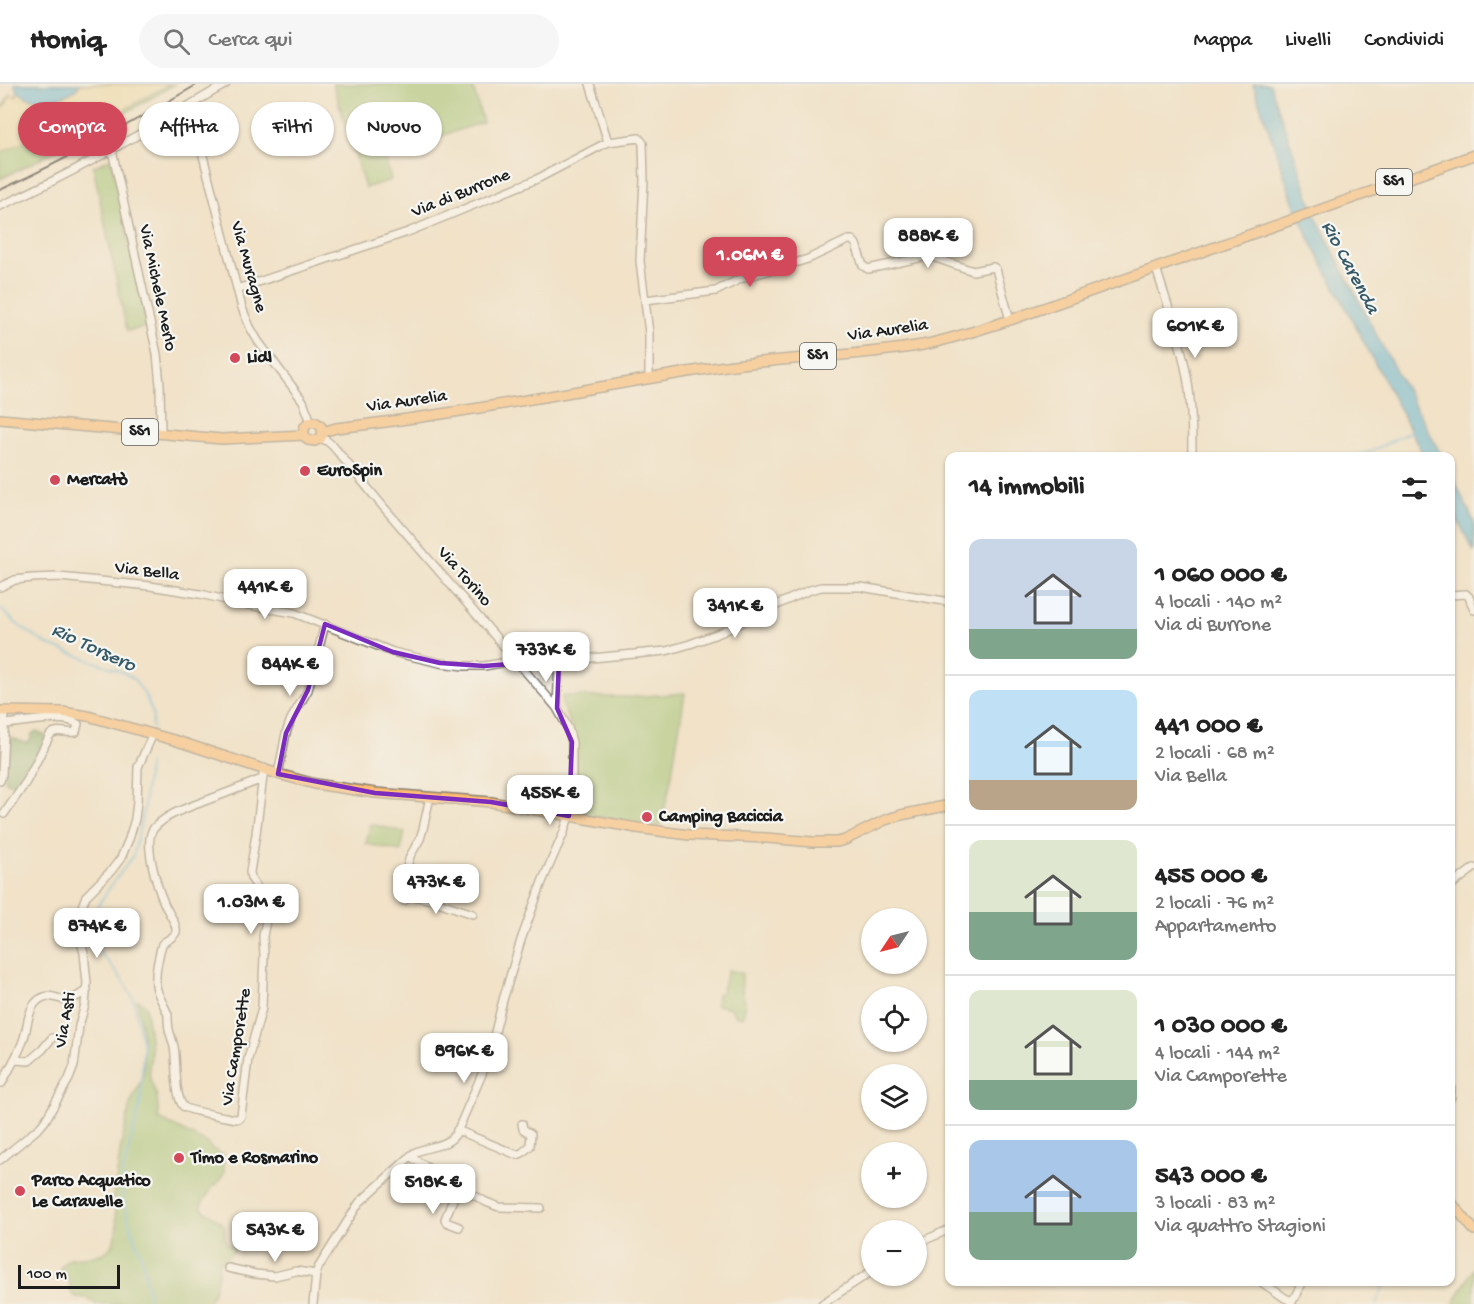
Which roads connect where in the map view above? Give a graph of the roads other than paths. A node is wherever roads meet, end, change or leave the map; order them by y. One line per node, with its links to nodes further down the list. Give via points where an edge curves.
1 (226, 84): 3 (street)
2 (590, 84): 4 (street)
3 (195, 102)
4 (608, 142): 11 (street, Via di Burrone, via 537,178 408,231); 12 (street, Via di Burrone, via 637,138 643,142 640,261)
5 (1474, 155): 10 (main road, Via Aurelia / SS1)
6 (101, 156): 9 (street)
7 (113, 156): 17 (street, Via Michele Merlo, via 157,354)
8 (203, 156): 11 (street, Via Muragne)
9 (0, 206)
10 (1156, 268): 13 (main road, Via Aurelia / SS1); 20 (street, via 1189,389)
11 (237, 289): 16 (street, Via Muragne, via 250,327 303,401)
12 (645, 300): 13 (street, via 716,291 854,240 863,266 868,269 928,256 973,271 993,267); 14 (street, Via di Burrone)
13 (1010, 320): 14 (main road, Via Aurelia / SS1, via 924,344)
14 (650, 378): 19 (main road, Via Aurelia / SS1, via 441,415 336,428)
15 (0, 419): 17 (main road, Via Aurelia / SS1)
16 (311, 422): 18 (main road, via 305,425); 19 (main road, via 321,425)
17 (161, 434): 18 (main road, Via Aurelia / SS1, via 222,439)
18 (304, 435): 19 (main road, Via Aurelia / SS1, via 311,441)
19 (322, 435): 26 (street, Via Torino)
20 (1192, 452)
21 (0, 587): 25 (street, Via Bella, via 15,580 59,577 150,586 294,612)
22 (1455, 595): 24 (street, via 1466,594)
23 (945, 601): 27 (street, Via Bella, via 861,587 821,587 722,632 666,651)
24 (1474, 610)
25 (325, 624): 26 (street, Via Bella, via 393,652 440,663 484,666); 33 (street, via 308,690 286,733)
26 (516, 660): 27 (street, Via Bella); 28 (street, Via Torino)
27 (560, 660): 28 (street)
28 (557, 708): 39 (street, Via Torino, via 572,742)
29 (3, 711): 30 (street); 31 (main road, via 62,712)
30 (4, 724): 35 (street); 38 (street, via 58,719 78,724 75,732 56,731 50,735)
31 (153, 734): 32 (main road); 43 (street, Via Asti, via 138,767 135,819 129,839 121,858 86,896 78,917)
32 (264, 768): 33 (main road); 34 (street, Via Camporette)
33 (278, 774): 36 (main road, via 315,784)
34 (262, 779): 34 (street, Via Camporette, via 250,872 268,910 263,936 262,1008 248,1059 241,1116 236,1119 187,1109 180,1098 174,1046 156,983 162,944 175,935 176,924 158,888 149,842 154,828 171,815)
35 (0, 781)
36 (430, 797): 39 (main road, via 491,802); 42 (street, via 420,839 406,871 405,897 432,900)
37 (945, 806): 39 (main road, via 885,820 837,842 689,835)
38 (4, 814)
39 (569, 816): 48 (street, Via Torino, via 521,940 482,1074)
40 (1474, 868): 41 (street)
41 (1455, 882)
42 (473, 914)
43 (87, 990): 45 (street, via 70,1000 53,996 39,999); 50 (street, Via Asti, via 69,1079 40,1127)
44 (52, 1038): 45 (street, via 29,1061)
45 (14, 1060): 46 (street)
46 (2, 1083)
47 (522, 1124): 48 (street, via 531,1134 530,1146 517,1155)
48 (457, 1130): 49 (street, via 444,1144)
49 (410, 1156): 51 (street); 59 (street, via 358,1203)
50 (0, 1160)
51 (458, 1187): 53 (street, via 499,1207); 54 (street, via 445,1219)
52 (1455, 1207): 55 (main road)
53 (541, 1208)
54 (459, 1227)
55 (1474, 1230)
56 (945, 1231): 57 (street)
57 (927, 1239)
58 (228, 1268): 59 (street, via 275,1276 296,1271)
59 (316, 1274): 64 (street)
60 (861, 1278): 65 (street)
61 (1267, 1286): 63 (street)
62 (1300, 1286): 63 (street)
63 (1292, 1302)
64 (313, 1304)
65 (822, 1304)

